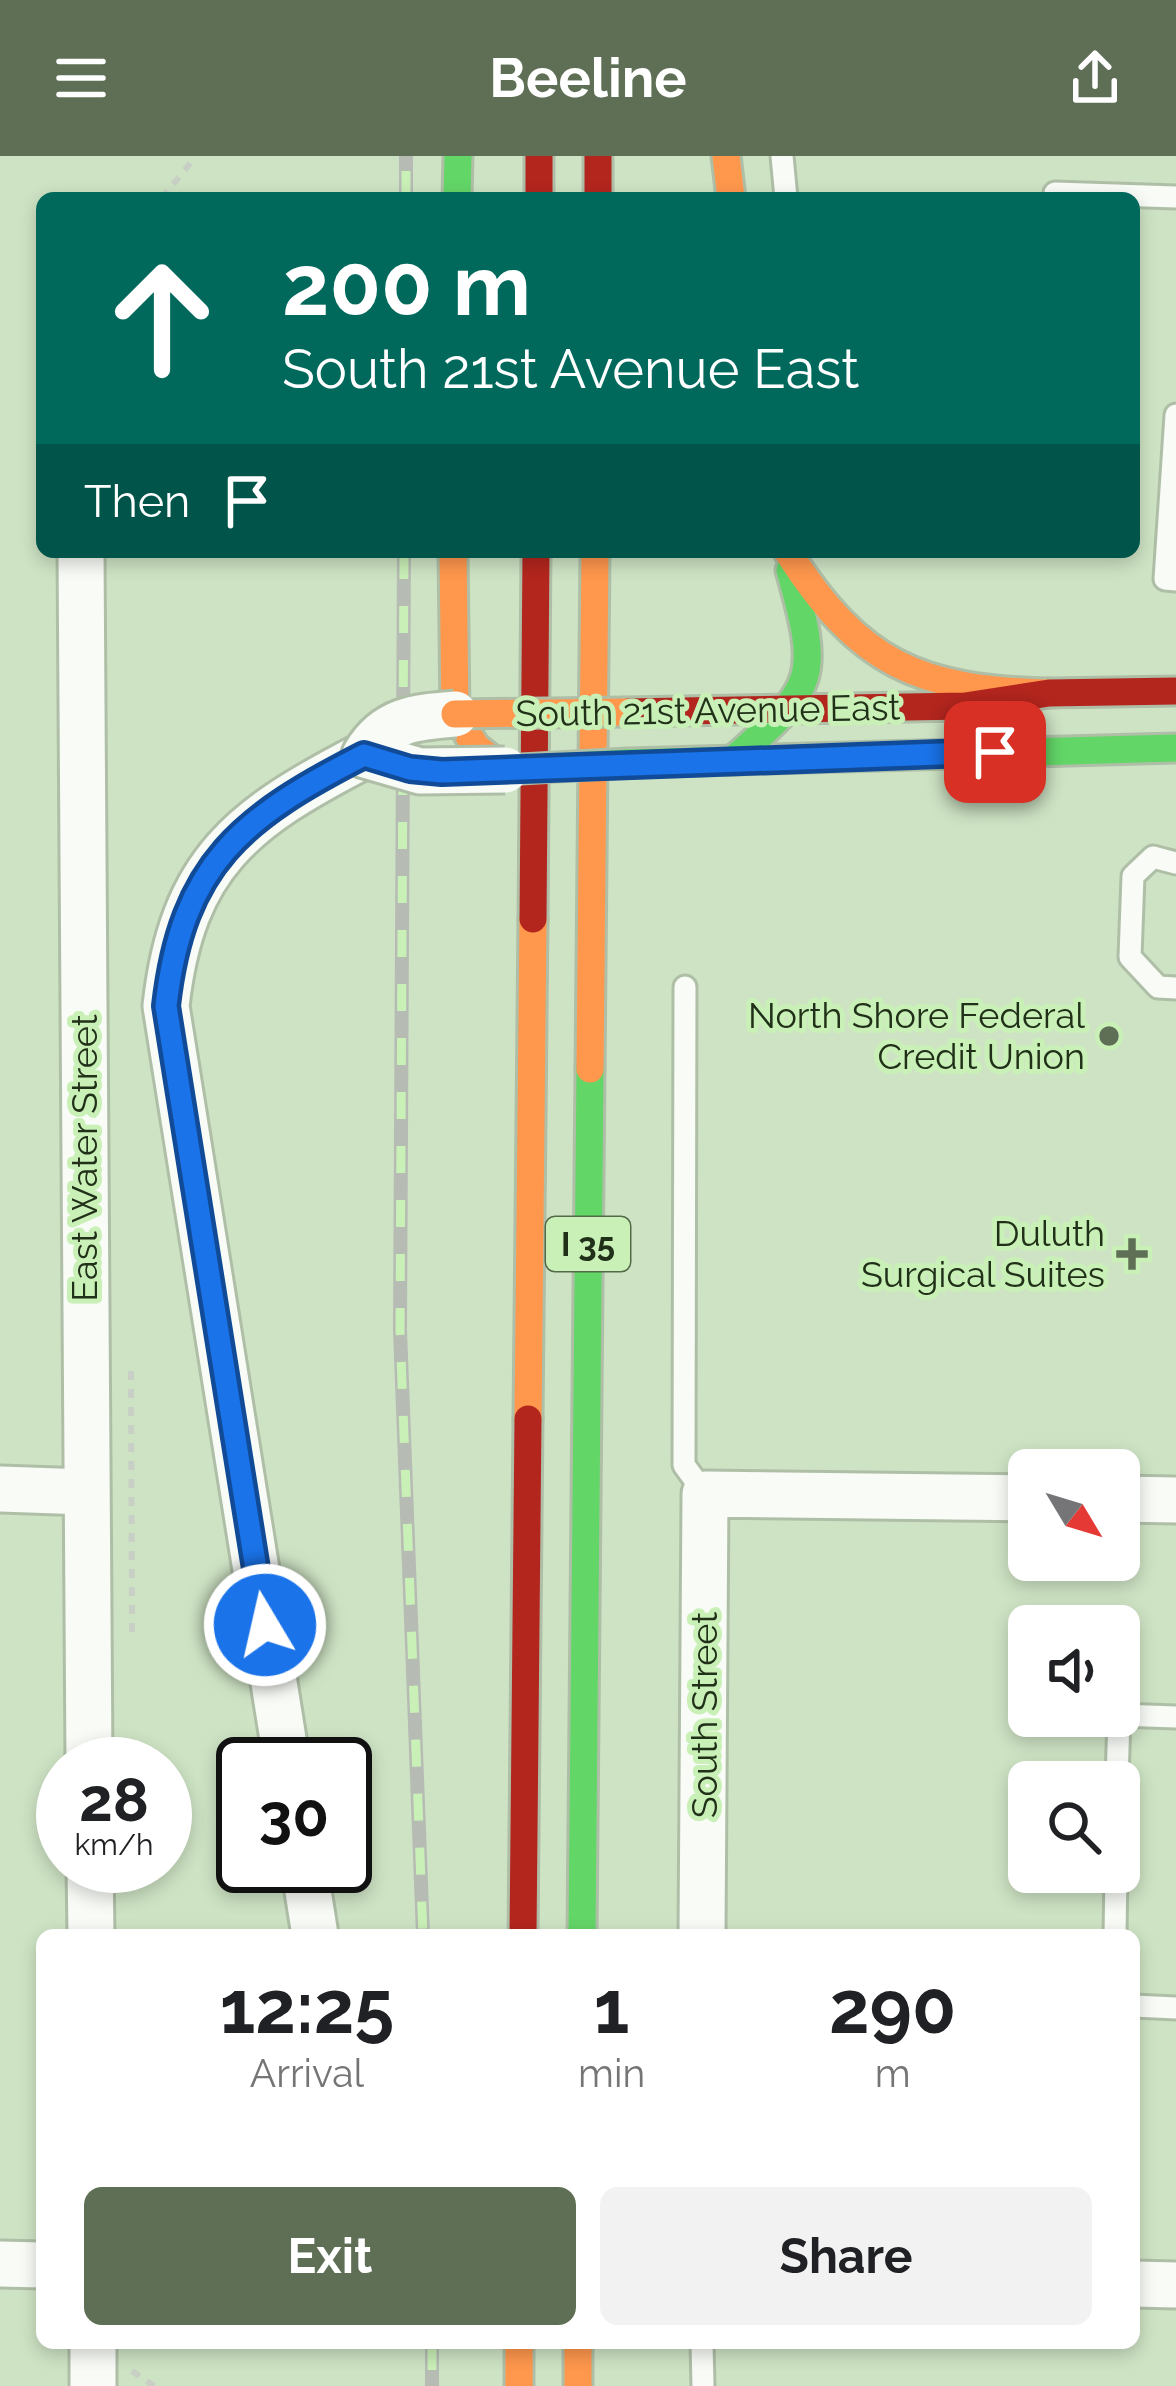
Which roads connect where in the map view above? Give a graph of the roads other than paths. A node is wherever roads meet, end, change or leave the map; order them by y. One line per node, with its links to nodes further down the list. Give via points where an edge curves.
1 (458, 156): 6 (main road)
2 (539, 156): 7 (main road)
3 (598, 156): 8 (main road)
4 (727, 156): 9 (main road)
5 (782, 156): 10 (lane)
6 (458, 192)
7 (539, 192)
8 (598, 192)
9 (730, 192)
10 (785, 192)
11 (1140, 195): 12 (lane)
12 (1176, 196)
13 (1176, 415): 20 (lane, via 1165,579)
14 (81, 558): 33 (street, East Water Street)
15 (453, 558): 24 (main road)
16 (536, 558): 47 (main road, I 35)
17 (595, 558): 48 (main road, I 35)
18 (788, 558): 23 (main road, via 812,664)
19 (790, 558): 22 (main road, via 851,631 916,675 966,689)
20 (1176, 580)
21 (1176, 691): 22 (main road, South 21st Avenue East)
22 (1049, 693): 23 (main road, South 21st Avenue East, via 965,706)
23 (792, 709): 24 (main road, South 21st Avenue East, bridge); 27 (main road)
24 (455, 714): 26 (street, bridge, via 400,722); 28 (main road, via 476,746)
25 (1176, 748): 27 (main road, South 21st Avenue East)
26 (364, 755): 28 (street, bridge, via 420,771); 41 (street, via 283,799 210,868 186,911 166,1006)
27 (734, 760): 28 (main road, South 21st Avenue East, bridge)
28 (506, 770)
29 (1176, 863): 31 (lane, via 1154,857 1133,876 1130,957 1158,987)
30 (685, 987): 34 (lane, via 684,1465)
31 (1176, 988)
32 (0, 1489): 33 (street)
33 (86, 1492): 40 (street, East Water Street)
34 (705, 1494): 35 (street); 49 (street, South Street)
35 (1008, 1498)
36 (1140, 1499): 37 (street)
37 (1176, 1500)
38 (1140, 1716): 39 (lane)
39 (1176, 1717)
40 (89, 1737)
41 (283, 1737)
42 (90, 1893): 45 (street)
43 (308, 1893): 46 (street)
44 (1116, 1893): 50 (lane)
45 (91, 1929)
46 (314, 1929)
47 (523, 1929)
48 (582, 1929)
49 (702, 1929)
50 (1115, 1929)
51 (1140, 2006): 52 (lane)
52 (1176, 2008)
53 (0, 2264): 54 (street)
54 (36, 2265)
55 (1140, 2284): 56 (street)
56 (1176, 2285)
57 (519, 2349): 60 (main road)
58 (578, 2349): 61 (main road)
59 (702, 2349): 62 (lane)
60 (519, 2386)
61 (578, 2386)
62 (703, 2386)

